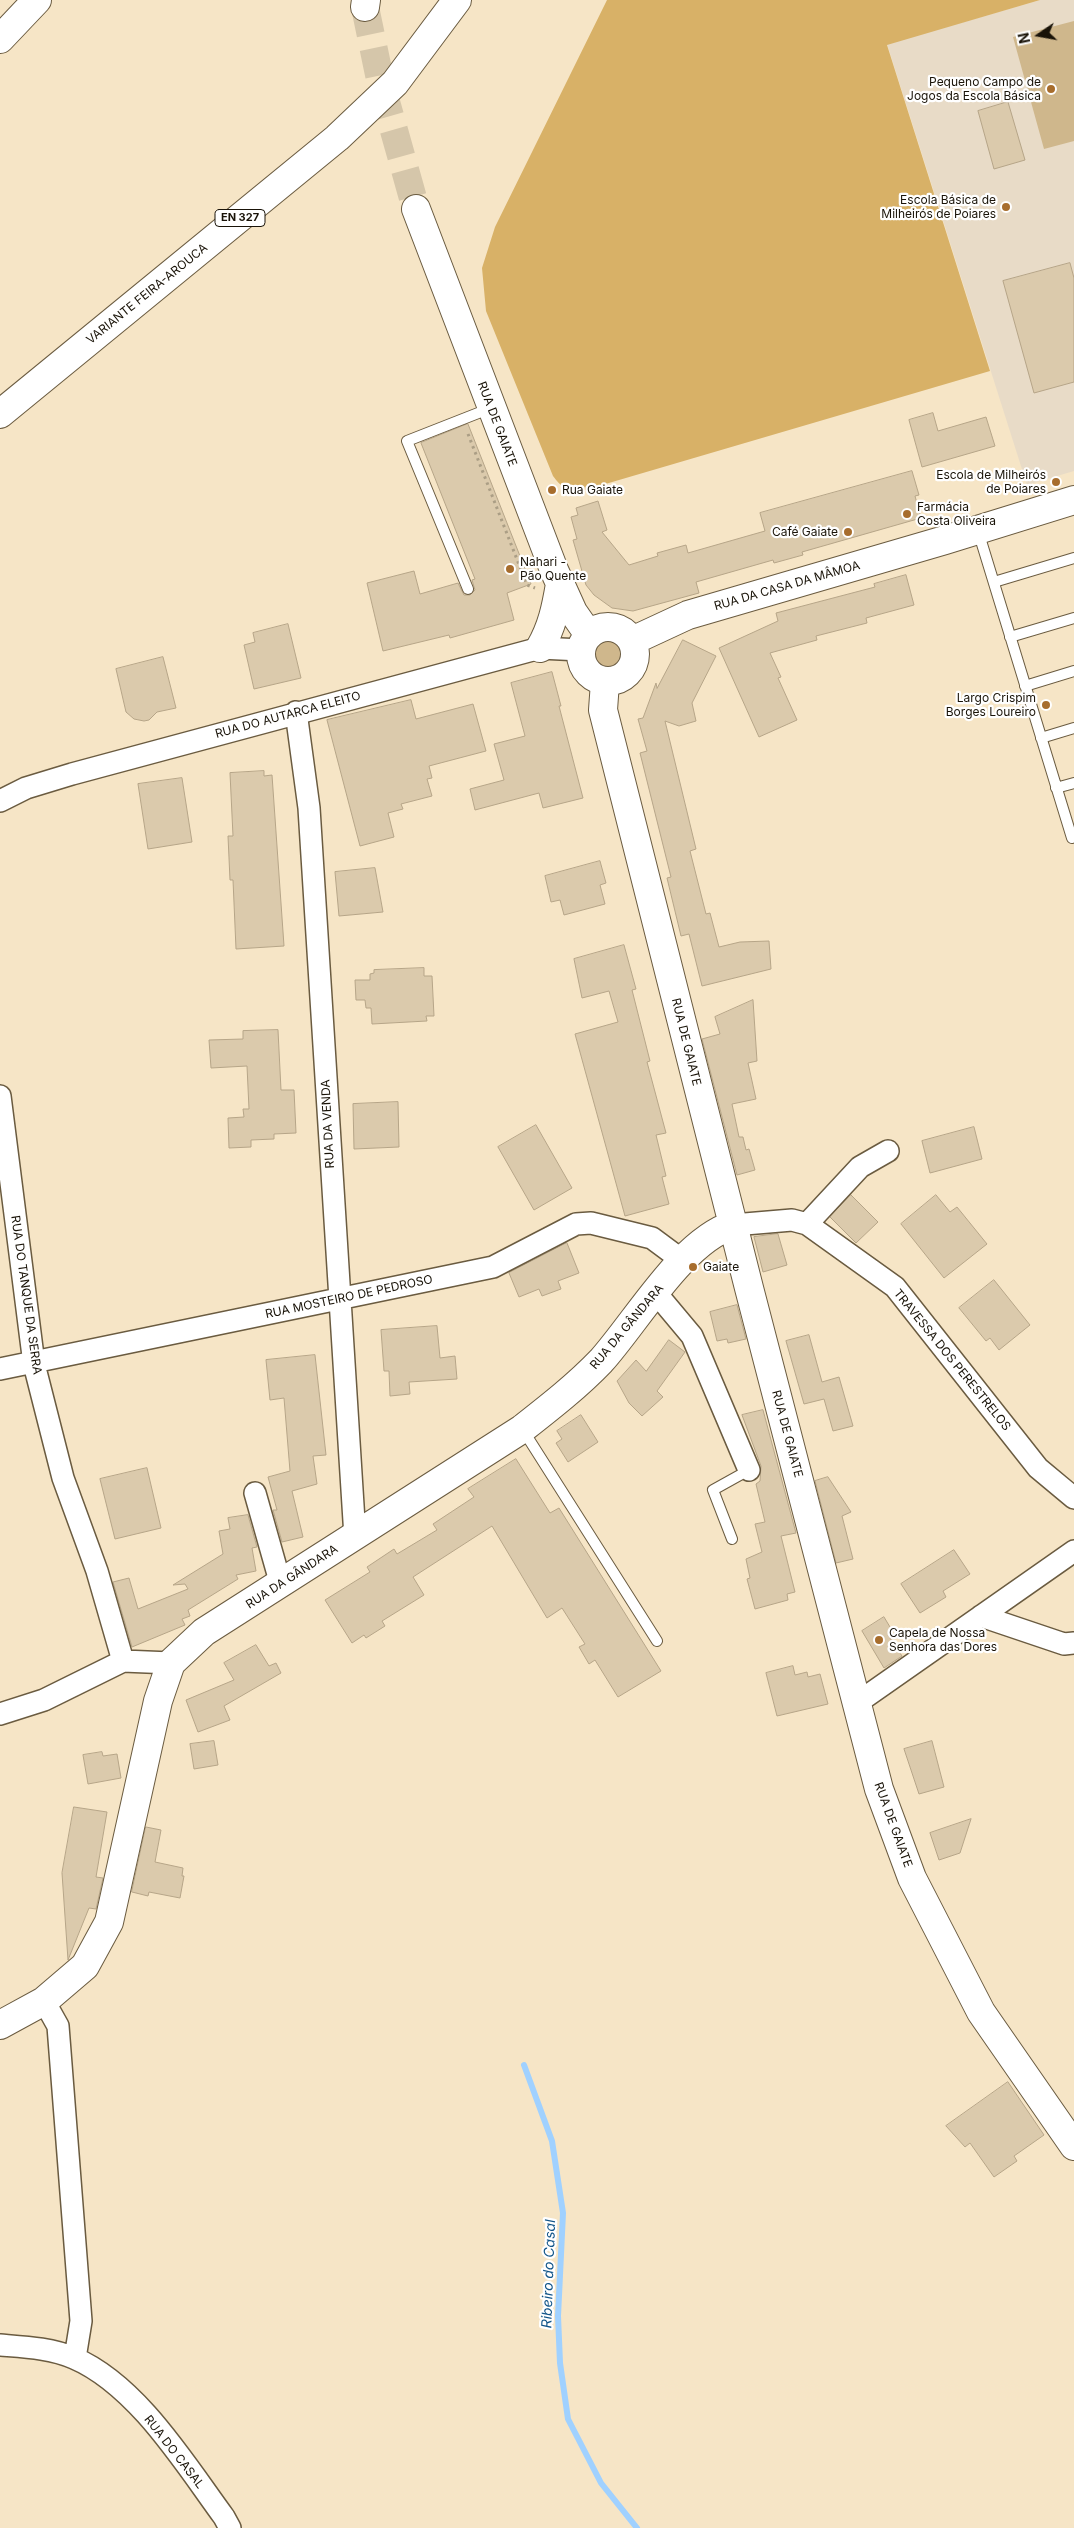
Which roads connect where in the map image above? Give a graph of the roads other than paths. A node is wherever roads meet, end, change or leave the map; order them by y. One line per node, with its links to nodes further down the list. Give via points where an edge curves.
1 (37, 0): 3 (main road)
2 (457, 0): 6 (main road, VARIANTE FEIRA-AROUCA / EN 327, via 395,82 336,138)
3 (0, 39)
4 (416, 209): 5 (main road, RUA DE GAIATE)
5 (491, 408): 11 (main road, RUA DE GAIATE); 12 (lane, via 407,441)
6 (0, 414)
7 (1074, 500): 8 (main road, RUA DA CASA DA MÂMOA)
8 (978, 530): 10 (lane); 15 (main road, RUA DA CASA DA MÂMOA, via 688,615)
9 (1074, 558): 10 (lane)
10 (994, 582): 14 (lane)
11 (560, 584): 16 (main road, RUA DE GAIATE); 17 (main road, via 556,611)
12 (468, 589)
13 (1074, 618): 14 (lane)
14 (1010, 637): 20 (lane)
15 (632, 641): 16 (main road, via 627,634 612,627 596,630); 19 (main road, via 636,649 634,666 622,679)
16 (585, 642): 17 (street, RUA DO AUTARCA ELEITO); 19 (main road, RUA DE GAIATE, via 581,659 589,674)
17 (540, 648): 21 (street, RUA DO AUTARCA ELEITO)
18 (1074, 671): 20 (lane)
19 (605, 682): 31 (main road, RUA DE GAIATE, via 603,710)
20 (1026, 686): 23 (lane)
21 (296, 712): 26 (street, RUA DO AUTARCA ELEITO, via 72,774 26,788); 34 (street, RUA DA VENDA, via 309,808)
22 (1074, 728): 23 (lane)
23 (1041, 738): 25 (lane)
24 (1074, 783): 25 (lane)
25 (1056, 788): 27 (lane)
26 (0, 801)
27 (1073, 841)
28 (0, 1096): 35 (street, RUA DO TANQUE DA SERRA)
29 (888, 1151): 30 (street, via 860,1167)
30 (807, 1224): 31 (street, TRAVESSA DOS PERESTRELOS, via 792,1220); 40 (street, TRAVESSA DOS PERESTRELOS, via 895,1287 1038,1468)
31 (733, 1225): 32 (main road, RUA DA GÂNDARA, via 702,1241); 50 (main road, RUA DE GAIATE)
32 (683, 1261): 33 (main road, RUA DA GÂNDARA); 34 (street, RUA MOSTEIRO DE PEDROSO, via 652,1238 591,1223 576,1224 493,1267)
33 (656, 1292): 37 (main road, RUA DA GÂNDARA, via 601,1360 567,1394); 38 (street, via 692,1336)
34 (338, 1298): 35 (street, RUA MOSTEIRO DE PEDROSO); 41 (street, RUA DA VENDA)
35 (34, 1364): 36 (street, RUA MOSTEIRO DE PEDROSO); 48 (street, RUA DO TANQUE DA SERRA, via 63,1478 97,1571)
36 (0, 1369)
37 (522, 1428): 41 (main road, RUA DA GÂNDARA); 46 (lane)
38 (749, 1470): 42 (lane, via 713,1490)
39 (255, 1493): 44 (street)
40 (1074, 1498)
41 (355, 1537): 44 (main road, RUA DA GÂNDARA)
42 (732, 1539)
43 (1074, 1551): 45 (street)
44 (281, 1585): 49 (main road, RUA DA GÂNDARA, via 204,1632)
45 (981, 1616): 47 (street, via 1064,1644); 50 (street)
46 (657, 1640)
47 (1074, 1643)
48 (123, 1661): 49 (street); 51 (street, via 44,1700)
49 (171, 1663): 52 (main road, RUA DA GÂNDARA, via 158,1701 109,1922 85,1966)
50 (857, 1703): 54 (main road, RUA DE GAIATE, via 880,1789 912,1878 981,2012)
51 (0, 1714)
52 (44, 2000): 53 (main road, RUA DA GÂNDARA); 56 (street, via 58,2026 59,2036 81,2321)
53 (0, 2025)
54 (1074, 2146)
55 (0, 2345): 56 (street, RUA DO CASAL, via 47,2350)
56 (75, 2358): 57 (street, RUA DO CASAL, via 110,2379 158,2427)
57 (230, 2528)

